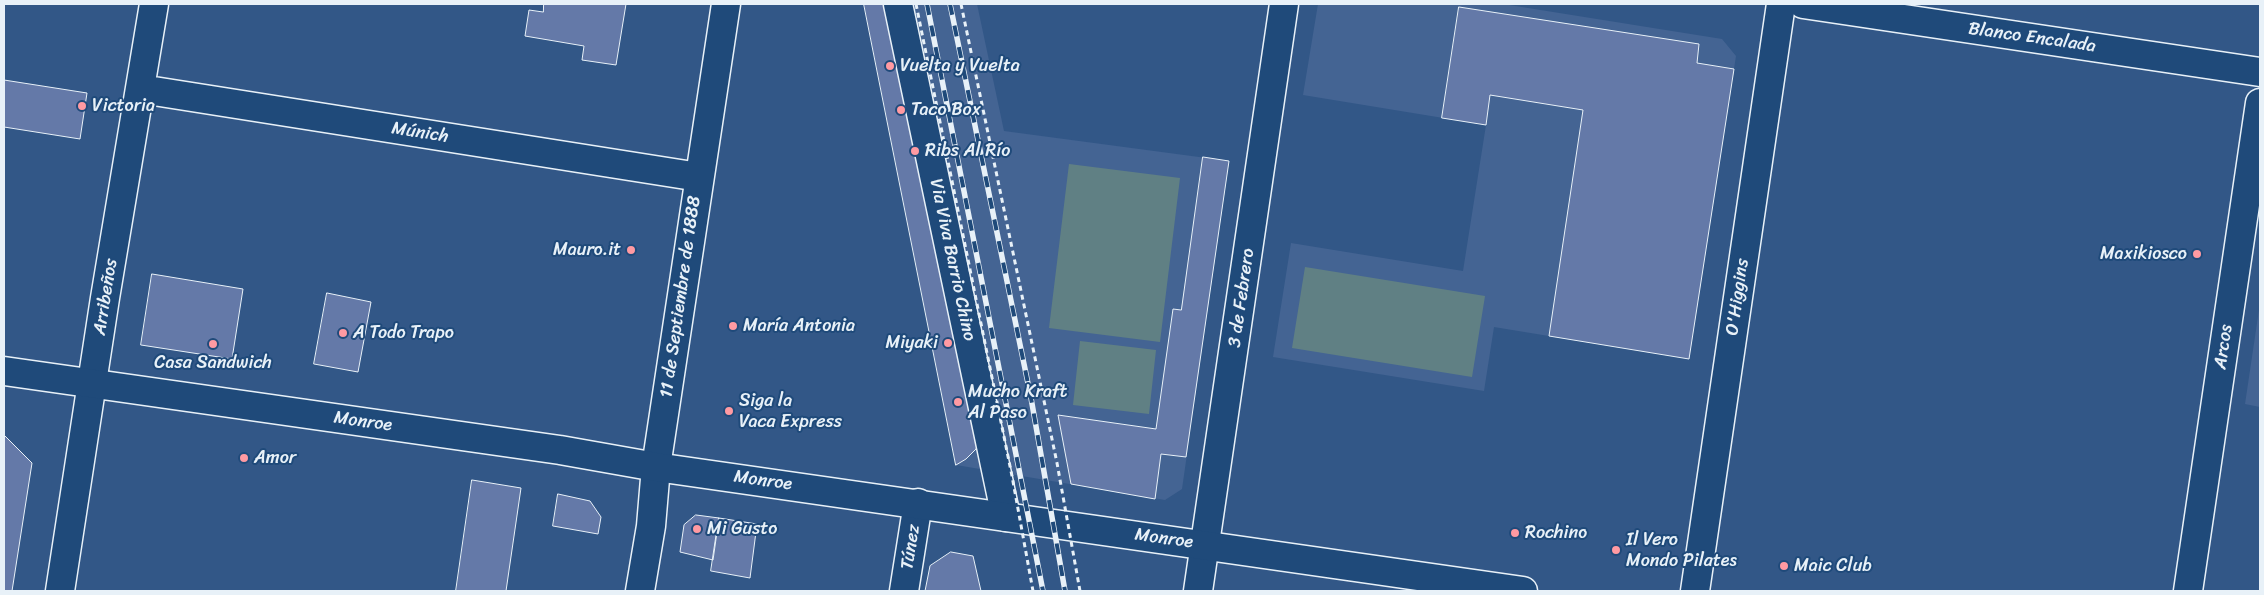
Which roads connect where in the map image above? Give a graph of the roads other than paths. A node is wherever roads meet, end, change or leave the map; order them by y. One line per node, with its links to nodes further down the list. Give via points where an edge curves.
1 (154, 4): 8 (street, Arribeños)
2 (726, 4): 10 (street, 11 de Septiembre de 1888)
3 (898, 4): 15 (street, Via Viva Barrio Chino)
4 (1284, 4): 16 (street, 3 de Febrero)
5 (1781, 4): 22 (street, O'Higgins)
6 (1803, 4): 7 (street, Blanco Encalada)
7 (2260, 72)
8 (141, 89): 10 (street, Múnich); 12 (street, Arribeños)
9 (2260, 103): 23 (street, Arcos)
10 (699, 177): 13 (street, 11 de Septiembre de 1888)
11 (4, 371): 12 (street, Monroe)
12 (92, 384): 13 (street, Monroe, via 560,450); 17 (street, Arribeños)
13 (656, 467): 14 (street, Monroe); 18 (street, 11 de Septiembre de 1888)
14 (918, 503): 15 (street, Monroe); 19 (street, Túnez)
15 (1006, 517): 16 (street, Monroe)
16 (1206, 545): 20 (street, 3 de Febrero); 21 (street, Monroe)
17 (60, 591)
18 (640, 591)
19 (904, 591)
20 (1198, 591)
21 (1523, 591)
22 (1695, 591)
23 (2188, 591)

